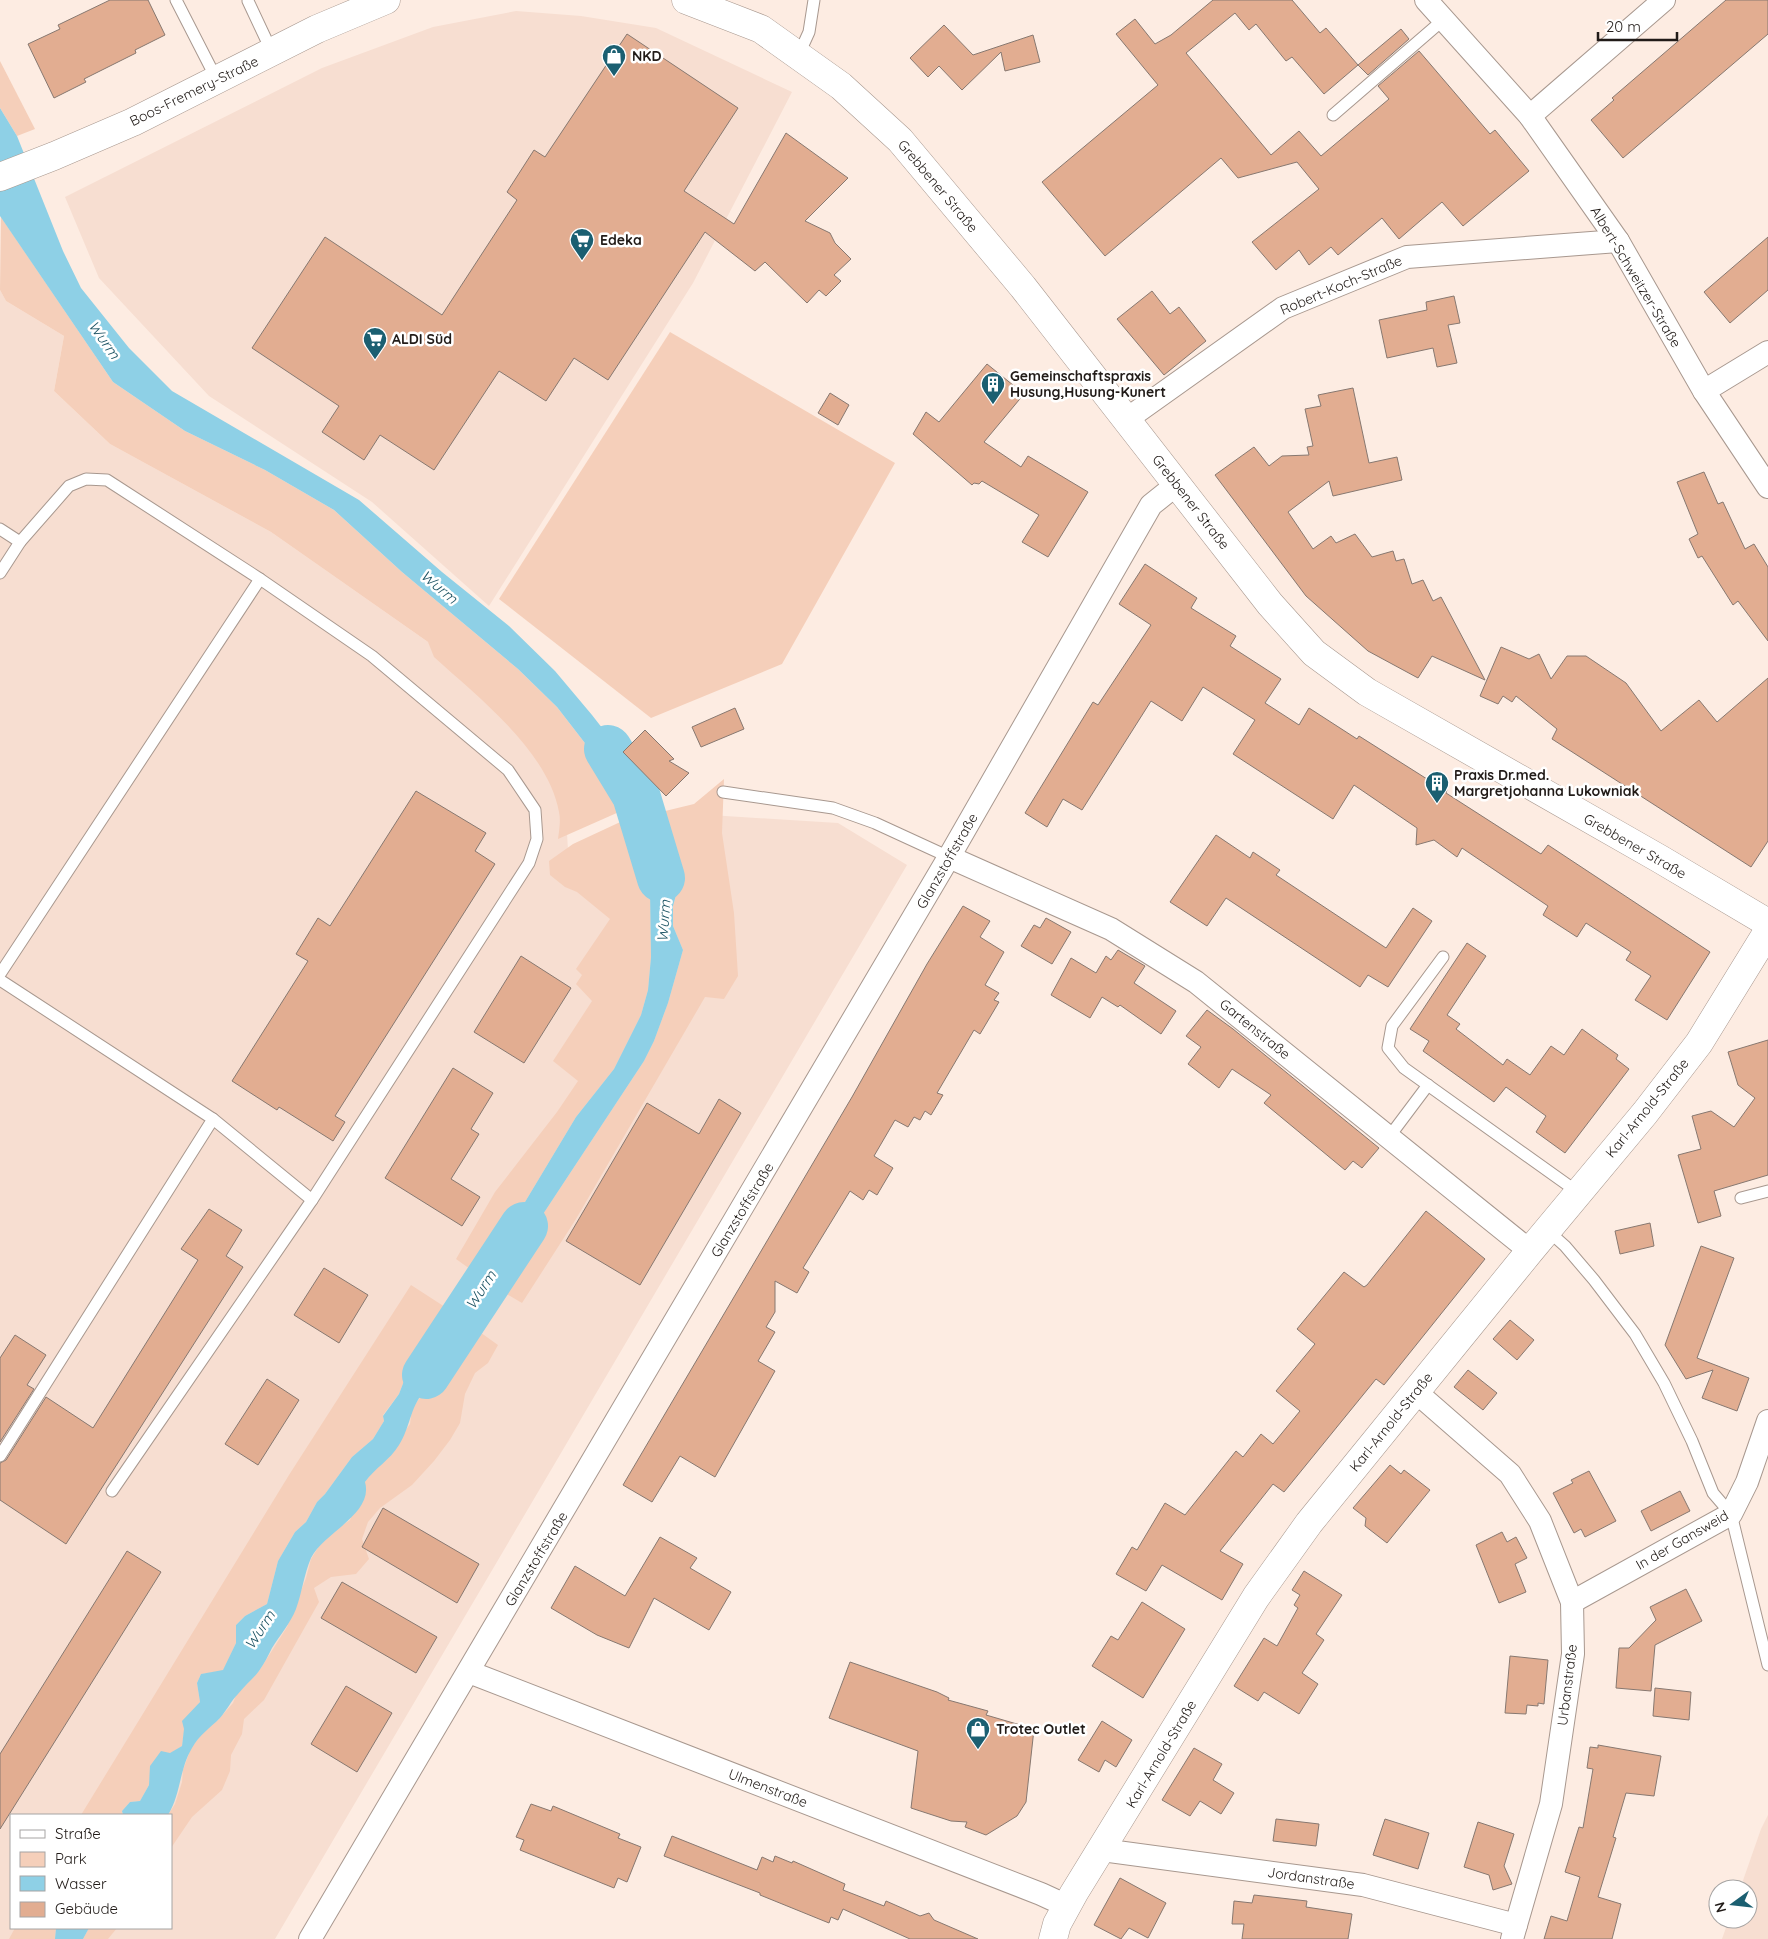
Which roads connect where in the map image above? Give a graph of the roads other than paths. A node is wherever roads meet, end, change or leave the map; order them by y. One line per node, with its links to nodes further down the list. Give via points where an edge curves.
1 (176, 0): 11 (lane)
2 (386, 0): 9 (street, Boos-Fremery-Straße)
3 (686, 0): 10 (street, Grebbener Straße, via 761,29)
4 (814, 0): 10 (lane, via 809,32)
5 (1426, 0): 8 (street, Albert-Schweitzer-Straße)
6 (1664, 0): 13 (street)
7 (248, 1): 9 (lane)
8 (1443, 20): 12 (lane); 13 (street, Albert-Schweitzer-Straße)
9 (272, 52): 11 (street, Boos-Fremery-Straße)
10 (799, 54): 18 (street, Grebbener Straße, via 842,86 900,140 1023,287)
11 (217, 80): 14 (street, Boos-Fremery-Straße, via 133,122)
12 (1333, 115)
13 (1530, 116): 15 (street, Albert-Schweitzer-Straße)
14 (0, 177)
15 (1618, 241): 17 (street, Albert-Schweitzer-Straße); 18 (street, Robert-Koch-Straße, via 1408,257 1283,308)
16 (1768, 352): 17 (street)
17 (1704, 391): 20 (street, Albert-Schweitzer-Straße)
18 (1127, 419): 19 (street, Grebbener Straße)
19 (1176, 485): 26 (street, Glanzstoffstraße, via 1151,506); 27 (street, Grebbener Straße, via 1270,604 1314,653 1367,692)
20 (1768, 487)
21 (0, 529): 22 (lane)
22 (20, 542): 23 (lane); 24 (lane, via 69,486 86,479 107,480)
23 (0, 573)
24 (260, 579): 30 (lane); 38 (lane, via 372,656 508,770 535,810 537,839 529,863)
25 (723, 792): 26 (lane, via 834,808)
26 (950, 858): 34 (street, Gartenstraße, via 1111,929 1196,982); 48 (street, Glanzstoffstraße)
27 (1768, 923)
28 (1768, 931): 36 (street, Karl-Arnold-Straße, via 1698,1043)
29 (1443, 957): 32 (lane, via 1392,1026 1388,1048 1404,1068)
30 (0, 974)
31 (0, 980): 33 (lane)
32 (1428, 1085): 34 (lane); 36 (lane)
33 (213, 1119): 38 (lane); 43 (lane)
34 (1389, 1137): 40 (street, Gartenstraße)
35 (1768, 1191): 37 (lane)
36 (1579, 1192): 39 (street, Karl-Arnold-Straße)
37 (1741, 1198)
38 (312, 1200): 44 (lane)
39 (1547, 1230): 40 (street, Karl-Arnold-Straße); 45 (lane, via 1594,1280 1634,1334 1664,1383 1713,1492)
40 (1530, 1251): 41 (street, Karl-Arnold-Straße)
41 (1416, 1392): 46 (street, Urbanstraße, via 1510,1474 1540,1521); 49 (street, Karl-Arnold-Straße, via 1309,1523 1256,1597)
42 (1768, 1420): 45 (street, In der Gansweid, via 1747,1482)
43 (0, 1456)
44 (112, 1490)
45 (1731, 1514): 46 (street, In der Gansweid); 47 (lane)
46 (1572, 1602): 51 (street, Urbanstraße, via 1573,1654 1551,1804)
47 (1768, 1665)
48 (469, 1672): 50 (street, Ulmenstraße); 52 (street, Glanzstoffstraße)
49 (1102, 1850): 50 (street, Karl-Arnold-Straße); 51 (street, Jordanstraße, via 1363,1885)
50 (1067, 1906): 53 (street, Karl-Arnold-Straße)
51 (1514, 1932)
52 (310, 1939)
53 (1053, 1939)

